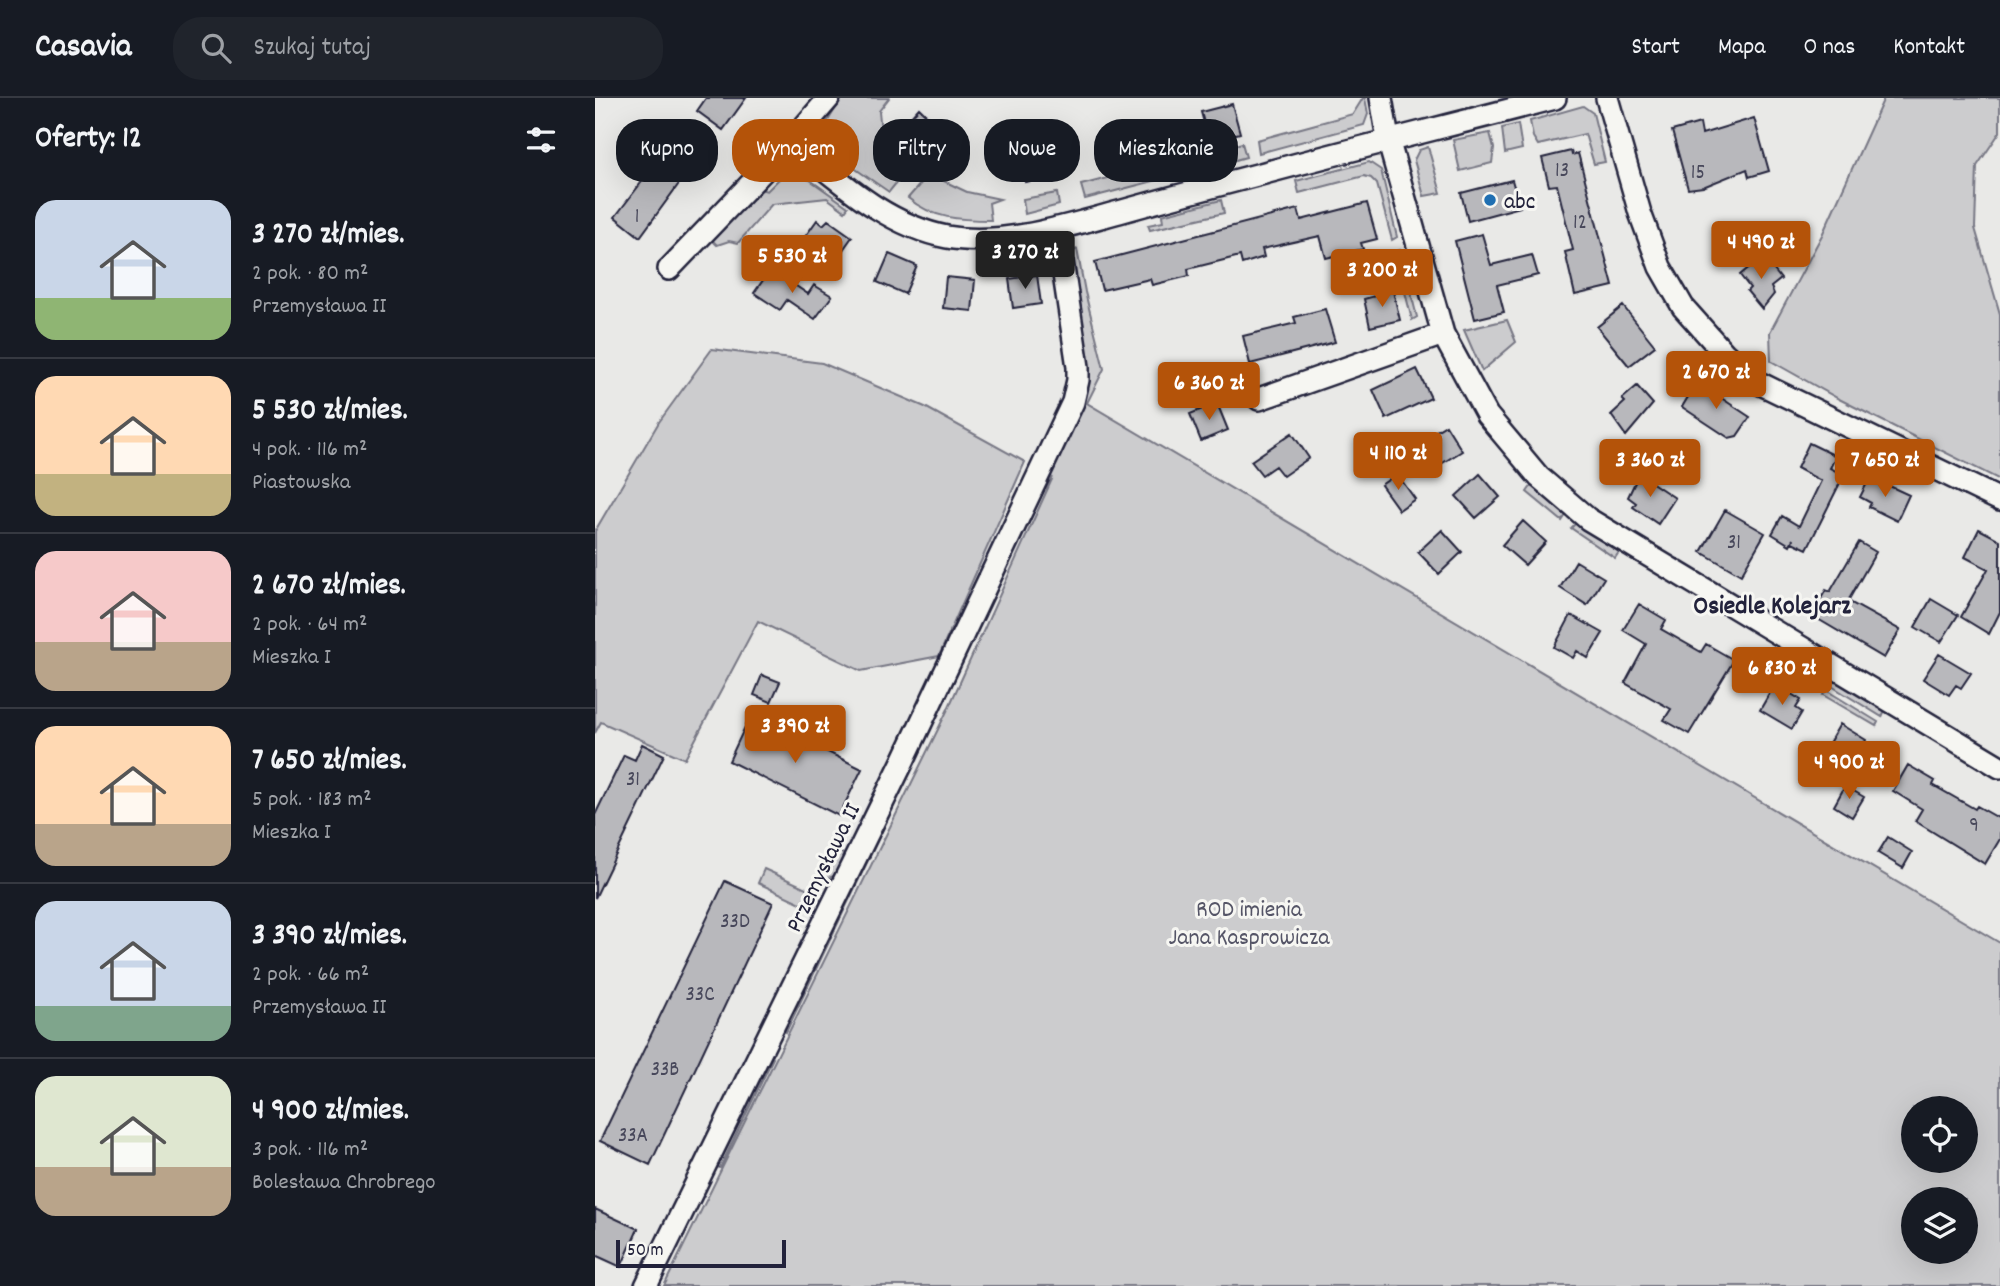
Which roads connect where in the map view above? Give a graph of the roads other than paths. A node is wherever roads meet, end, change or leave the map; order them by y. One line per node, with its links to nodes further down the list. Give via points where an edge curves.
1 (829, 98): 5 (street)
2 (1381, 98): 6 (street)
3 (1555, 98): 6 (street)
4 (1607, 98): 13 (street, via 1660,267 1683,307 1724,353 1759,383)
5 (811, 119)
6 (1388, 139): 9 (street); 11 (street)
7 (753, 182): 10 (street)
8 (843, 182): 9 (street, via 882,212 914,228 965,239)
9 (1057, 228): 15 (street, Przemysława II, via 1078,367 1073,402)
10 (669, 269)
11 (1443, 334): 12 (street); 14 (street, via 1487,415 1539,477 1588,519)
12 (1259, 399)
13 (2000, 500)
14 (2000, 767)
15 (646, 1286)

